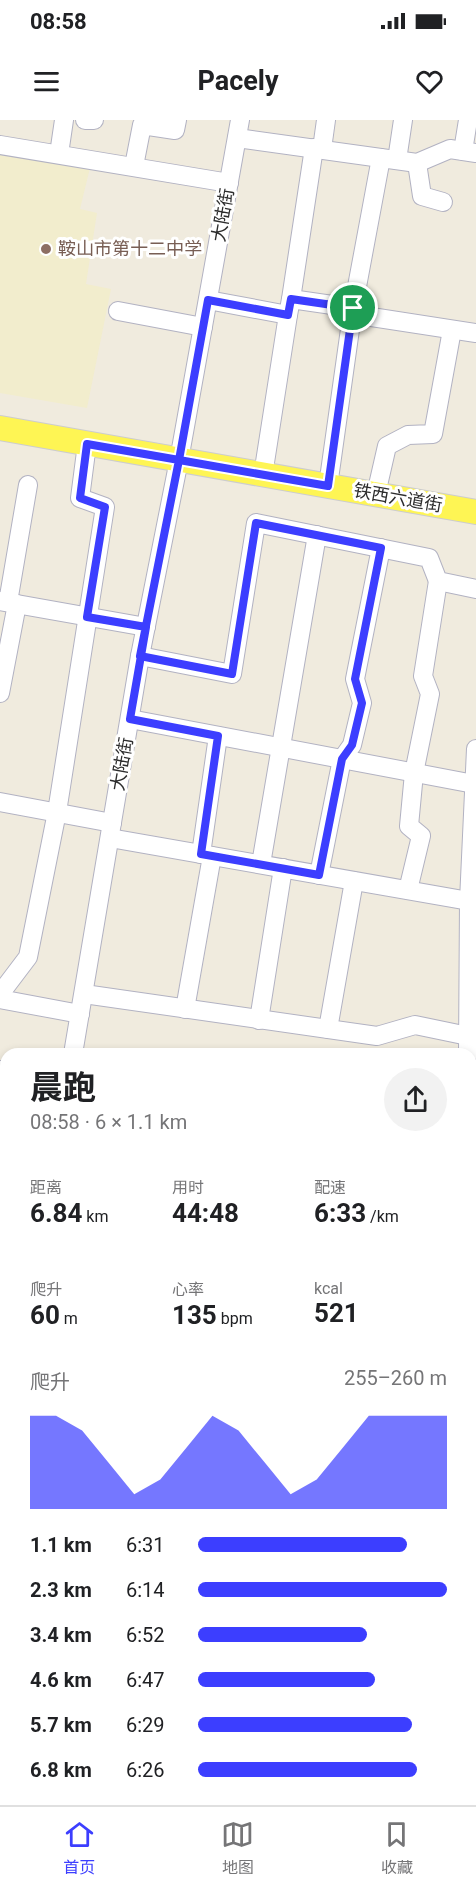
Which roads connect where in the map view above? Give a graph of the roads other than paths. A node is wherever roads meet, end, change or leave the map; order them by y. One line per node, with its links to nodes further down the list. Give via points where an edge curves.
1 (64, 120): 12 (street)
2 (86, 120): 3 (street)
3 (94, 120)
4 (177, 120): 15 (street, via 175,130 142,125)
5 (326, 120): 10 (street)
6 (403, 120): 13 (street)
7 (468, 120): 11 (street)
8 (239, 129): 10 (street); 16 (street, 大陆街)
9 (0, 145): 12 (street)
10 (318, 149): 13 (street); 19 (street)
11 (470, 152): 14 (street, via 450,149)
12 (59, 154): 15 (street)
13 (389, 159): 14 (street); 21 (street)
14 (417, 163): 17 (street, via 422,196)
15 (134, 166): 16 (street)
16 (229, 183): 18 (street, 大陆街)
17 (443, 202)
18 (208, 300): 19 (street); 22 (street, 大陆街)
19 (289, 307): 21 (street); 28 (street)
20 (118, 311): 22 (street)
21 (353, 311): 23 (street); 30 (street)
22 (203, 327): 27 (street, 大陆街)
23 (452, 330): 24 (street); 31 (street, via 433,434 408,435 387,446)
24 (476, 333)
25 (0, 428): 26 (main road, 铁西六道街)
26 (87, 444): 27 (main road, 铁西六道街); 38 (street, via 80,498 105,507)
27 (179, 460): 28 (main road, 铁西六道街); 40 (street, 大陆街)
28 (263, 475): 30 (main road, 铁西六道街)
29 (28, 485): 37 (street)
30 (328, 486): 31 (main road, 铁西六道街)
31 (376, 495): 32 (main road, 铁西六道街)
32 (476, 512)
33 (317, 535): 34 (street); 41 (street, via 256,523 232,674); 45 (street)
34 (381, 548): 35 (street, via 429,558); 47 (street, via 355,679 362,703 352,745)
35 (438, 581): 36 (street); 48 (street, via 423,676 430,694)
36 (476, 589)
37 (8, 602): 38 (street); 39 (street)
38 (87, 617): 40 (street); 51 (street)
39 (6, 627): 42 (street)
40 (146, 627): 41 (street, 大陆街)
41 (140, 656): 43 (street, 大陆街)
42 (0, 693)
43 (130, 719): 44 (street); 53 (street, 大陆街)
44 (218, 736): 45 (street); 54 (street)
45 (279, 748): 47 (street); 55 (street)
46 (476, 749): 49 (street)
47 (342, 759): 48 (street); 57 (street)
48 (414, 773): 49 (street); 59 (street, via 409,826 421,836)
49 (474, 784): 52 (street)
50 (0, 802): 51 (street)
51 (57, 812): 53 (street); 63 (street, via 28,957)
52 (475, 816): 60 (street)
53 (111, 830): 54 (street); 62 (street, 大陆街)
54 (206, 855): 55 (street); 64 (street)
55 (261, 864): 56 (street)
56 (283, 868): 57 (street); 66 (street)
57 (319, 875): 58 (street)
58 (354, 881): 59 (street); 67 (street)
59 (408, 890): 60 (street)
60 (469, 901): 61 (street)
61 (472, 938): 68 (street)
62 (84, 994): 64 (street); 65 (street, 大陆街)
63 (0, 996): 65 (street)
64 (185, 1009): 66 (street)
65 (80, 1014): 70 (street, 大陆街)
66 (259, 1020): 67 (street)
67 (328, 1029): 69 (street)
68 (468, 1036): 69 (street, via 415,1025); 71 (street)
69 (375, 1045)
70 (75, 1048)
71 (468, 1048)

